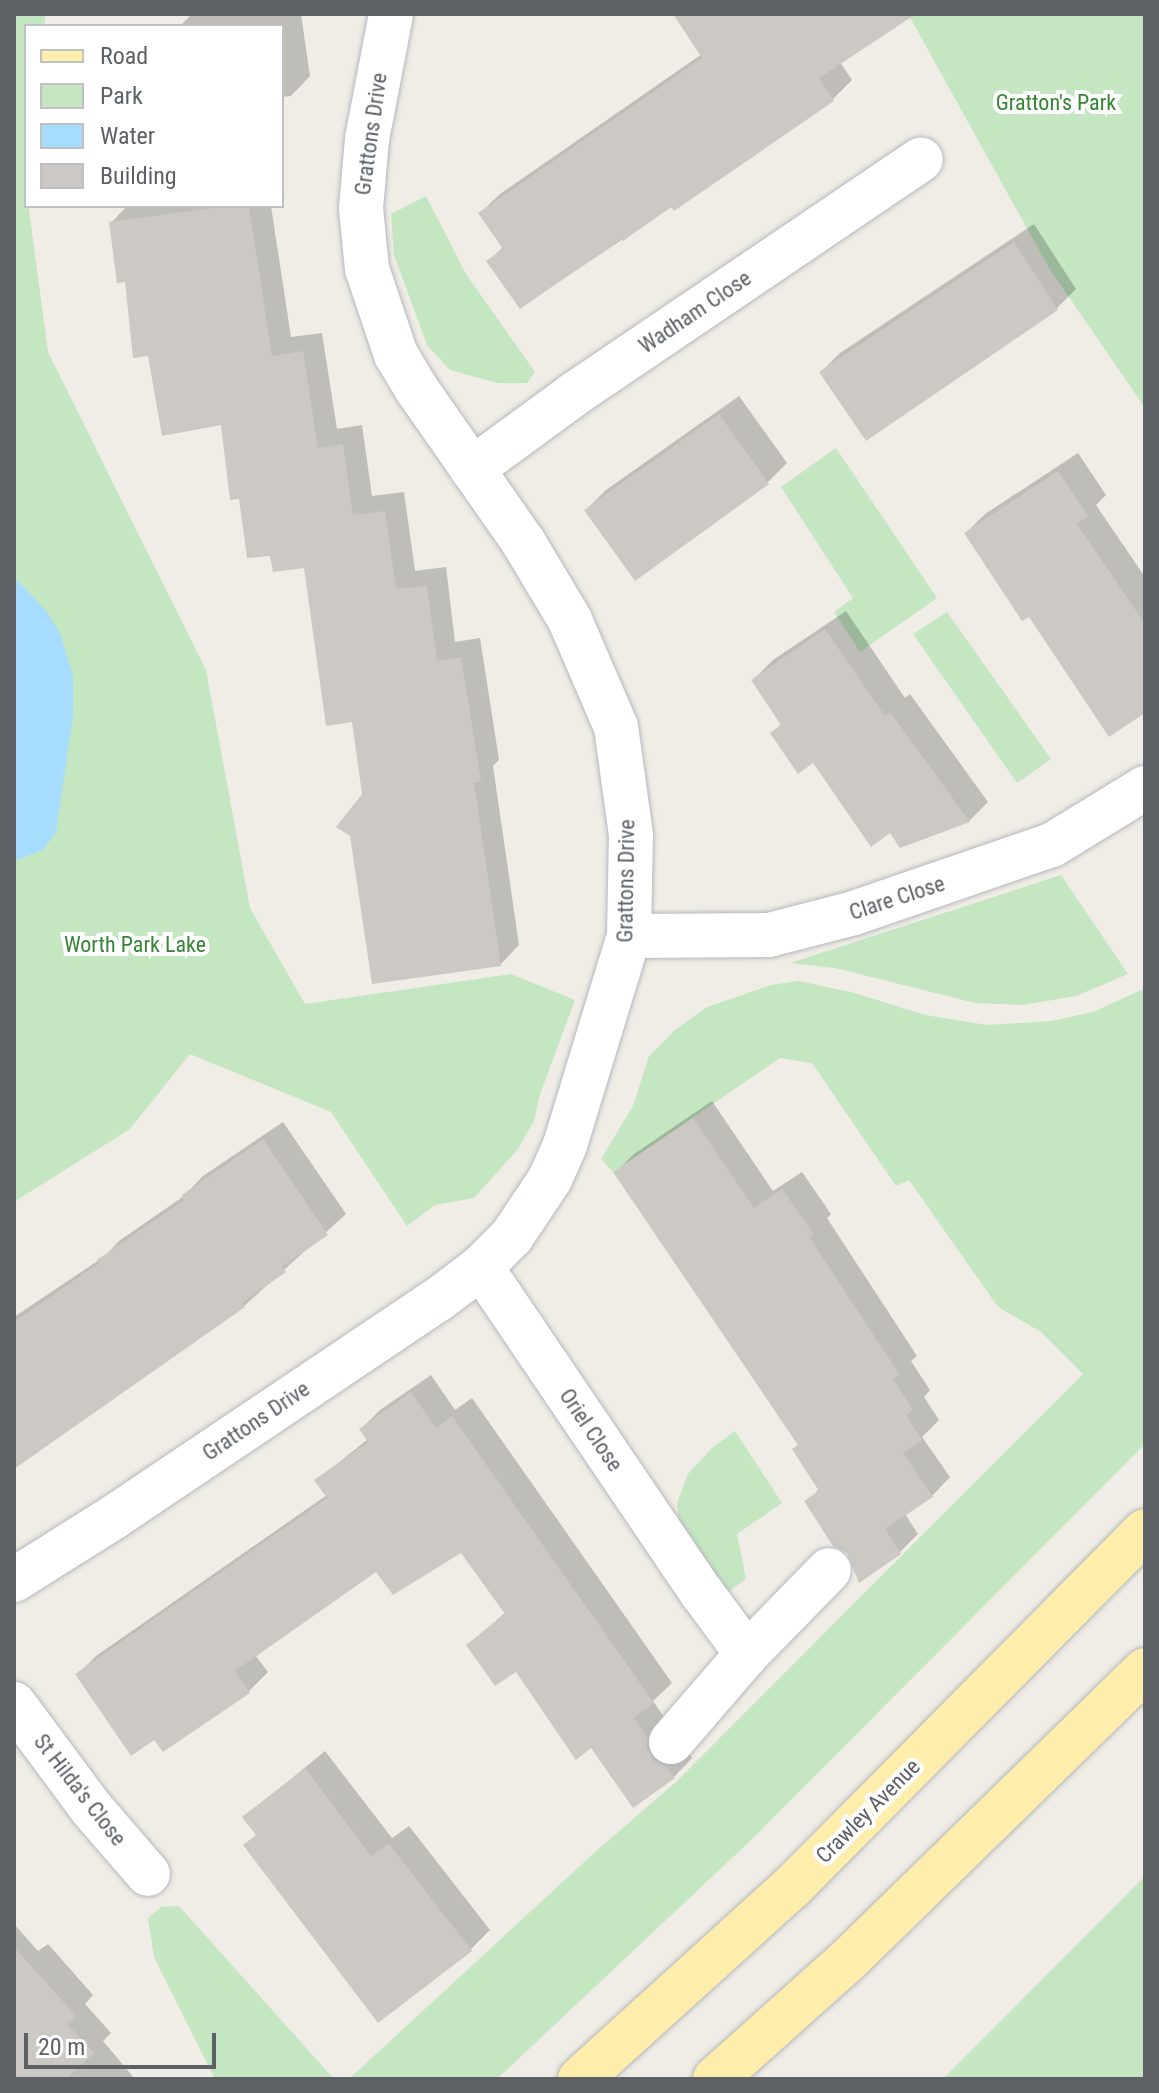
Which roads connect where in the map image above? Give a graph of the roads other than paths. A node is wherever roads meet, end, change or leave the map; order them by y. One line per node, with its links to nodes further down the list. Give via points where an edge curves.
1 (391, 14): 3 (street, Grattons Drive, via 367,139 361,208 367,269 396,355)
2 (921, 159): 3 (street, Wadham Close)
3 (472, 469): 5 (street, Grattons Drive, via 570,620 616,727 631,835)
4 (1145, 788): 5 (street, Clare Close, via 1052,845 854,913 769,935)
5 (629, 936): 6 (street, Grattons Drive, via 599,1044 550,1179 512,1236)
6 (481, 1267): 9 (street, Grattons Drive); 10 (street, Oriel Close)
7 (1145, 1531): 15 (main road, Crawley Avenue, via 792,1887)
8 (829, 1570): 10 (street)
9 (14, 1580)
10 (747, 1654): 13 (street)
11 (1145, 1670): 16 (main road, via 846,1962)
12 (14, 1704): 14 (street, St Hilda's Close)
13 (671, 1742)
14 (148, 1874)
15 (580, 2079)
16 (715, 2079)

